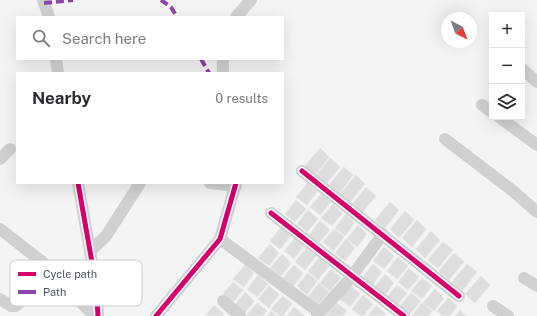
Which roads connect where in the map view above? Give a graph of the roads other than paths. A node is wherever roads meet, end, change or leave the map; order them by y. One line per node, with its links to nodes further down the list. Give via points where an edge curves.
1 (43, 0): 3 (street)
2 (251, 0): 4 (street)
3 (49, 16)
4 (237, 16)
5 (56, 60): 7 (street)
6 (223, 60): 8 (street)
7 (58, 72)
8 (223, 72)
9 (525, 72): 10 (street)
10 (537, 82)
11 (482, 105): 12 (street)
12 (489, 110)
13 (503, 120): 15 (street)
14 (446, 139): 23 (street, via 513,190)
15 (537, 145)
16 (10, 149): 17 (street)
17 (0, 159)
18 (302, 171): 26 (street)
19 (78, 184): 28 (street)
20 (139, 184): 28 (street, via 106,236)
21 (223, 184): 22 (street)
22 (236, 185): 27 (street)
23 (537, 212)
24 (271, 213): 31 (street)
25 (0, 229): 29 (street)
26 (382, 234): 31 (street); 34 (street)
27 (220, 239): 41 (street); 44 (street)
28 (90, 251): 30 (street)
29 (40, 260)
30 (92, 260)
31 (353, 275): 41 (street); 46 (street)
32 (524, 278): 33 (street)
33 (537, 286)
34 (459, 296)
35 (0, 299): 37 (street)
36 (223, 302): 45 (street)
37 (10, 305)
38 (84, 306): 42 (street)
39 (97, 306): 43 (street)
40 (493, 306): 47 (street)
41 (318, 315)
42 (94, 316)
43 (98, 316)
44 (156, 316)
45 (240, 316)
46 (404, 316)
47 (508, 316)

